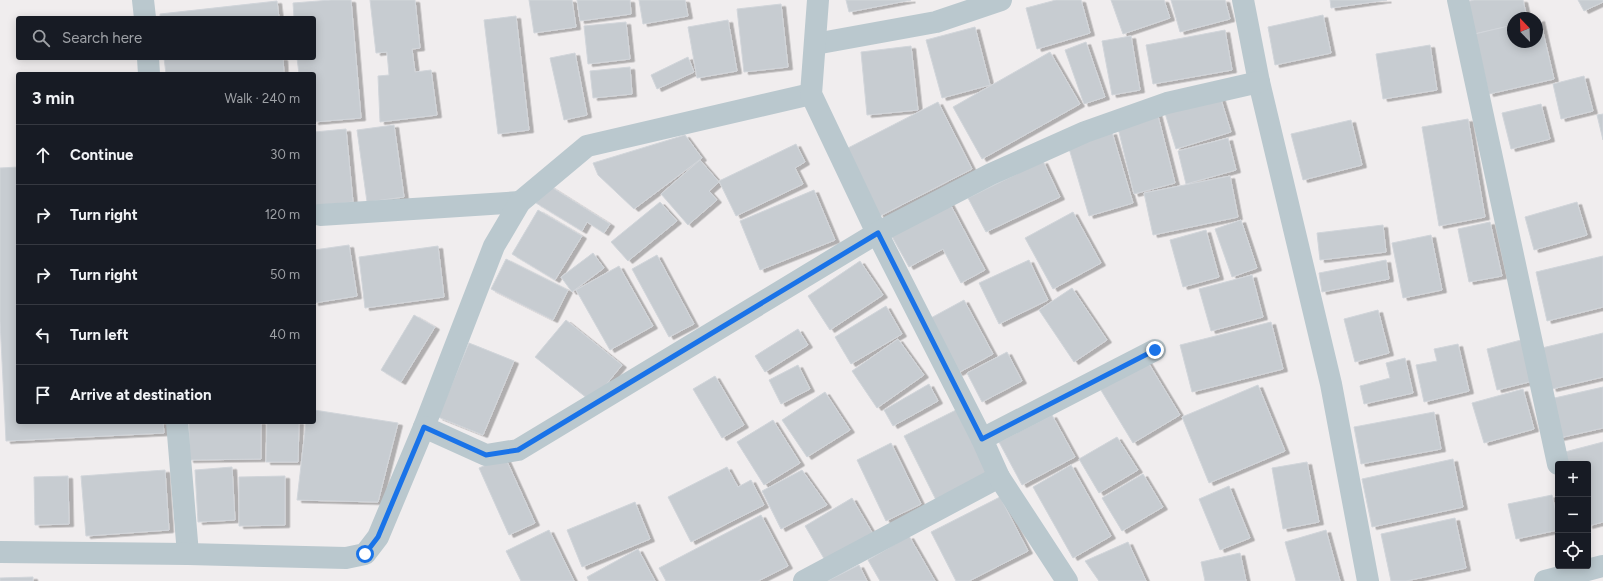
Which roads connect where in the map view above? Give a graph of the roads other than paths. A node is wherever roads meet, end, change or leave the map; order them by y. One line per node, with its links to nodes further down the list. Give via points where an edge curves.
1 (143, 0): 6 (street)
2 (818, 0): 7 (street)
3 (1001, 0): 7 (street, via 936,22)
4 (1243, 0): 10 (street)
5 (1458, 0): 19 (street)
6 (145, 16)
7 (815, 44): 11 (street)
8 (148, 60): 9 (street)
9 (149, 72)
10 (1259, 82): 14 (street, via 1167,103 1085,132 991,174); 27 (street, via 1331,384)
11 (811, 94): 12 (street, via 587,146); 14 (street)
12 (520, 202): 13 (street); 17 (street, via 494,246)
13 (320, 216)
14 (878, 233): 17 (street, via 518,450 486,455); 18 (street)
15 (1155, 350): 18 (street)
16 (177, 424): 22 (street)
17 (424, 427): 22 (street, via 378,537 365,554 346,558)
18 (982, 439): 20 (street)
19 (1557, 461)
20 (999, 477): 25 (street); 26 (street)
21 (0, 552): 22 (street)
22 (188, 554)
23 (1603, 566): 24 (street)
24 (1581, 573): 28 (street)
25 (803, 581)
26 (1067, 581)
27 (1368, 581)
28 (1545, 581)

